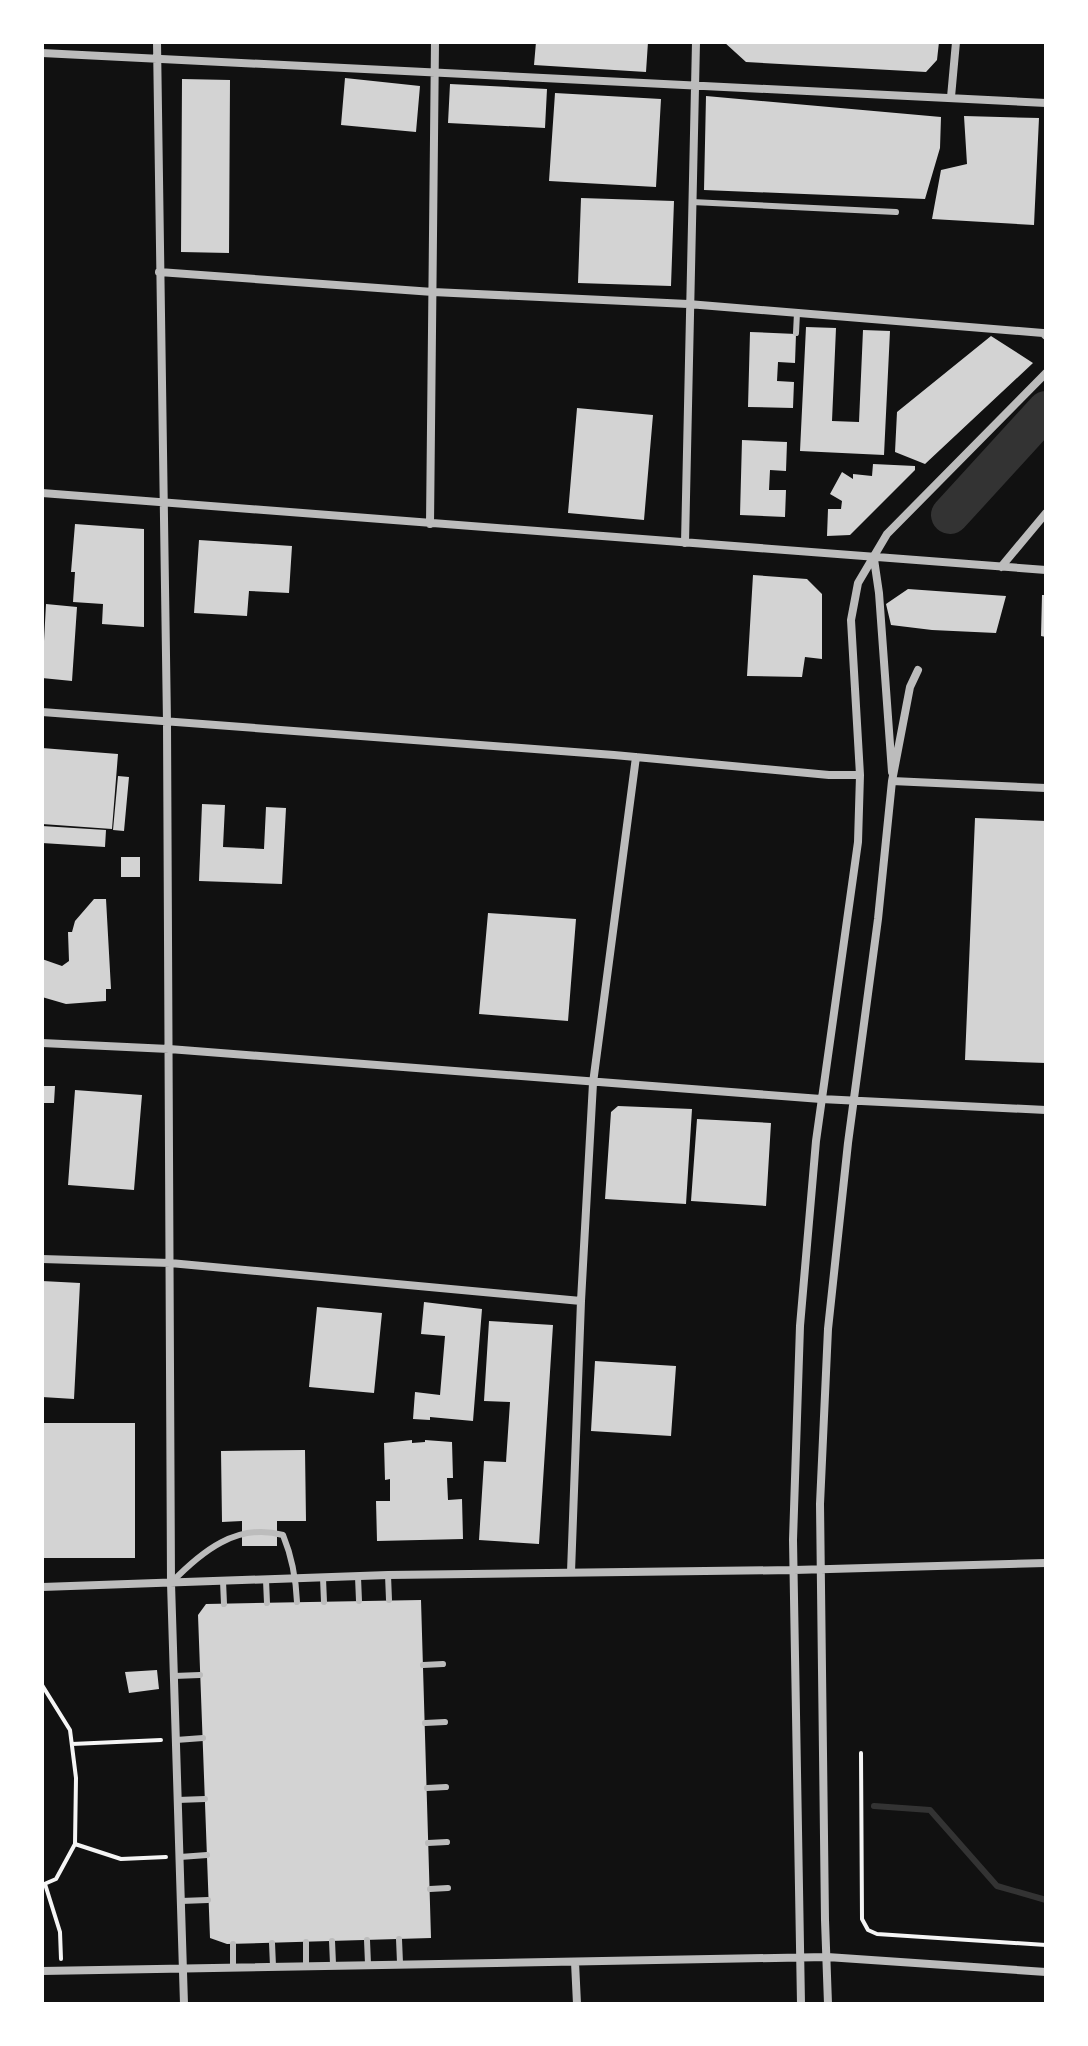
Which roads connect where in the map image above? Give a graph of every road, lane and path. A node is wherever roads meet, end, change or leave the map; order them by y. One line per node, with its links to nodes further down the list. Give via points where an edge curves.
1 (157, 42): 6 (street)
2 (435, 42): 7 (street)
3 (696, 42): 8 (street)
4 (956, 42): 9 (street)
5 (42, 53): 6 (street)
6 (157, 58): 7 (street); 13 (street)
7 (435, 71): 8 (street); 14 (street)
8 (696, 84): 9 (street); 11 (street)
9 (951, 97): 10 (street)
10 (1046, 103)
11 (692, 202): 12 (lane); 15 (street)
12 (896, 212)
13 (159, 272): 14 (street); 21 (street)
14 (433, 292): 15 (street); 23 (street)
15 (688, 304): 16 (street); 24 (street)
16 (797, 313): 17 (lane); 18 (street)
17 (796, 333)
18 (1046, 336)
19 (1046, 373): 25 (street, via 887,534)
20 (42, 493): 21 (street)
21 (163, 502): 23 (street); 30 (street)
22 (1046, 513): 26 (street)
23 (430, 524): 24 (street)
24 (685, 543): 25 (street)
25 (874, 558): 26 (street); 32 (street, via 858,583 851,620); 33 (street)
26 (1001, 567): 27 (street)
27 (1046, 570)
28 (918, 670): 33 (street)
29 (42, 712): 30 (street)
30 (167, 723): 31 (street); 36 (street)
31 (636, 757): 32 (street); 37 (street)
32 (860, 775): 38 (street, via 858,842)
33 (892, 781): 34 (street); 39 (street)
34 (1046, 788)
35 (42, 1043): 36 (street)
36 (169, 1049): 37 (street); 42 (street)
37 (593, 1083): 38 (street); 43 (street)
38 (821, 1099): 39 (street); 46 (street, via 800,1326)
39 (853, 1100): 40 (street); 45 (street, via 828,1329)
40 (1046, 1110)
41 (42, 1259): 42 (street)
42 (170, 1263): 43 (street); 54 (street)
43 (581, 1301): 47 (street)
44 (1046, 1563): 45 (street)
45 (822, 1569): 46 (street); 94 (street)
46 (794, 1570): 47 (street); 95 (street)
47 (571, 1572): 48 (street)
48 (388, 1575): 49 (street); 56 (lane)
49 (358, 1577): 50 (street); 57 (lane)
50 (323, 1578): 51 (street); 59 (lane)
51 (296, 1579): 52 (street); 54 (lane, via 283,1535 269,1531 234,1535 213,1546); 58 (lane)
52 (266, 1580): 53 (street); 60 (lane)
53 (223, 1581): 54 (street); 61 (lane)
54 (171, 1583): 55 (street); 65 (street)
55 (42, 1587)
56 (389, 1600)
57 (359, 1601)
58 (297, 1602)
59 (324, 1602)
60 (267, 1603)
61 (224, 1604)
62 (443, 1664): 63 (lane)
63 (423, 1665)
64 (200, 1675): 65 (lane)
65 (174, 1676): 70 (street)
66 (42, 1685): 71 (path, via 70,1730)
67 (445, 1722): 68 (lane)
68 (425, 1723)
69 (203, 1738): 70 (lane)
70 (176, 1740): 71 (path); 76 (street)
71 (72, 1744): 79 (path)
72 (861, 1753): 93 (path, via 862,1919 868,1930)
73 (446, 1787): 74 (lane)
74 (427, 1788)
75 (205, 1799): 76 (lane)
76 (178, 1800): 81 (street)
77 (447, 1842): 78 (lane)
78 (428, 1843)
79 (75, 1844): 81 (path, via 121,1859); 82 (path, via 56,1879)
80 (207, 1855): 81 (lane)
81 (180, 1857): 86 (street)
82 (44, 1884): 104 (path, via 60,1932)
83 (448, 1888): 84 (lane)
84 (430, 1889)
85 (208, 1900): 86 (lane)
86 (181, 1901): 103 (street)
87 (399, 1939): 97 (lane)
88 (367, 1940): 99 (lane)
89 (332, 1941): 98 (lane)
90 (306, 1942): 100 (lane)
91 (272, 1943): 101 (lane)
92 (233, 1944): 102 (lane)
93 (1046, 1945)
94 (827, 1957): 95 (street); 106 (street); 110 (street)
95 (800, 1958): 96 (street); 109 (street)
96 (575, 1962): 97 (street); 108 (street)
97 (400, 1963): 99 (street)
98 (333, 1964): 99 (street); 100 (street)
99 (368, 1964)
100 (306, 1965): 101 (street)
101 (273, 1966): 102 (street)
102 (233, 1967): 103 (street)
103 (183, 1968): 104 (street); 107 (street)
104 (61, 1970): 105 (street)
105 (42, 1971)
106 (1046, 1972)
107 (184, 2004)
108 (577, 2004)
109 (801, 2004)
110 (828, 2004)

